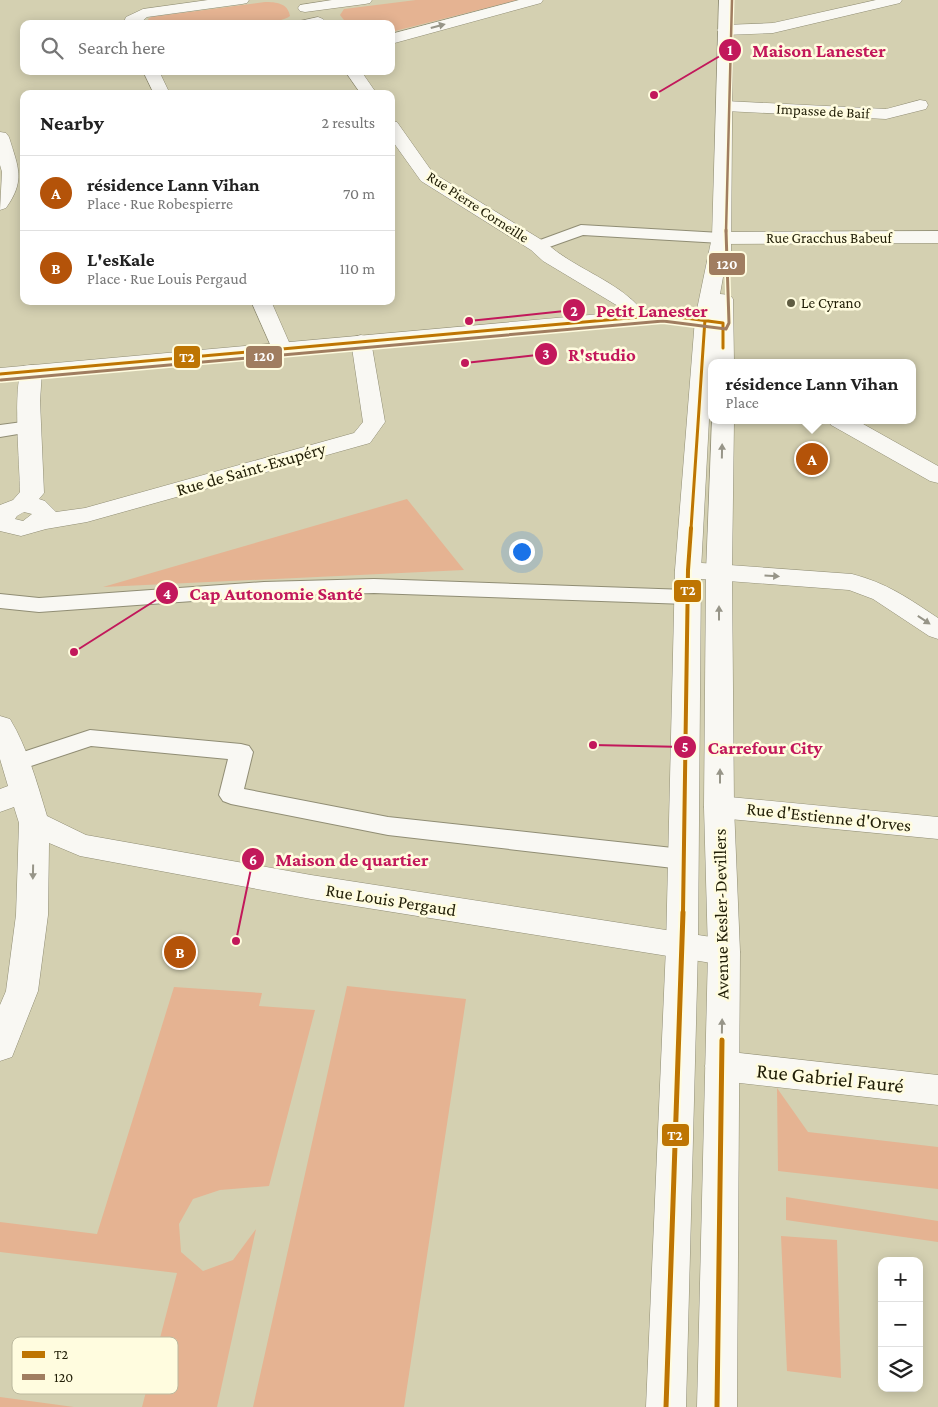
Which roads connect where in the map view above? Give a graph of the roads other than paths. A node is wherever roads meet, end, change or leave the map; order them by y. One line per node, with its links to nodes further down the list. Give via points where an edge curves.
1 (242, 0): 7 (street)
2 (365, 0): 6 (street)
3 (536, 0): 11 (street, one-way to 3)
4 (726, 0): 10 (street)
5 (895, 0): 10 (street, via 773,28)
6 (301, 4): 9 (street)
7 (167, 5): 8 (street)
8 (131, 20)
9 (312, 20)
10 (725, 30): 17 (street)
11 (395, 38)
12 (153, 75): 14 (street)
13 (356, 75): 15 (street)
14 (160, 90)
15 (366, 90)
16 (920, 105): 17 (street, Impasse de Baif, via 886,114)
17 (725, 106): 23 (street)
18 (395, 132): 24 (street, Rue Pierre Corneille, via 427,177)
19 (0, 137): 20 (street)
20 (11, 185): 21 (street)
21 (0, 204)
22 (938, 236): 23 (street, Rue Gracchus Babeuf)
23 (721, 238): 24 (lane, via 581,230); 28 (street)
24 (538, 246): 25 (street, Rue Pierre Corneille)
25 (578, 274): 27 (street, Rue Pierre Corneille, via 625,302); 29 (street, via 585,296 572,314)
26 (262, 305): 31 (street)
27 (637, 317): 28 (street, via 663,315); 29 (street)
28 (714, 321): 32 (street); 33 (street)
29 (556, 325): 30 (street)
30 (361, 342): 31 (street); 43 (street, Rue de Saint-Exupéry, via 374,422 362,438 87,515 40,522 26,529)
31 (281, 349): 34 (street)
32 (710, 359)
33 (722, 359)
34 (31, 371): 36 (street); 40 (street)
35 (708, 372): 37 (street)
36 (0, 374)
37 (706, 389): 45 (street)
38 (723, 424): 44 (street, Avenue Kesler-Devillers, one-way to 38)
39 (846, 424): 42 (street)
40 (30, 427): 41 (lane); 43 (street, via 32,493)
41 (0, 431)
42 (938, 476)
43 (8, 520)
44 (719, 572): 45 (street); 47 (street, one-way to 47, via 852,582 882,593); 51 (street, Avenue Kesler-Devillers, one-way to 44)
45 (688, 584): 46 (lane, via 374,586 264,589 39,605); 54 (street)
46 (0, 601)
47 (938, 630)
48 (0, 726): 49 (street)
49 (16, 763): 50 (street); 54 (lane, via 90,738 241,752 231,795 388,826)
50 (12, 796): 52 (street)
51 (719, 807): 53 (street, Rue d'Estienne d'Orves); 56 (street, Avenue Kesler-Devillers)
52 (34, 823): 55 (street, Rue Louis Pergaud, via 80,845 311,887); 57 (street, one-way to 57, via 32,915 22,991)
53 (938, 828)
54 (682, 859): 55 (street)
55 (682, 947): 56 (street, Rue Louis Pergaud); 60 (street)
56 (724, 952): 58 (street, Avenue Kesler-Devillers, one-way to 56)
57 (0, 1047)
58 (722, 1066): 59 (street, Rue Gabriel Fauré); 61 (street, Avenue Kesler-Devillers)
59 (938, 1090)
60 (666, 1407)
61 (717, 1407)

